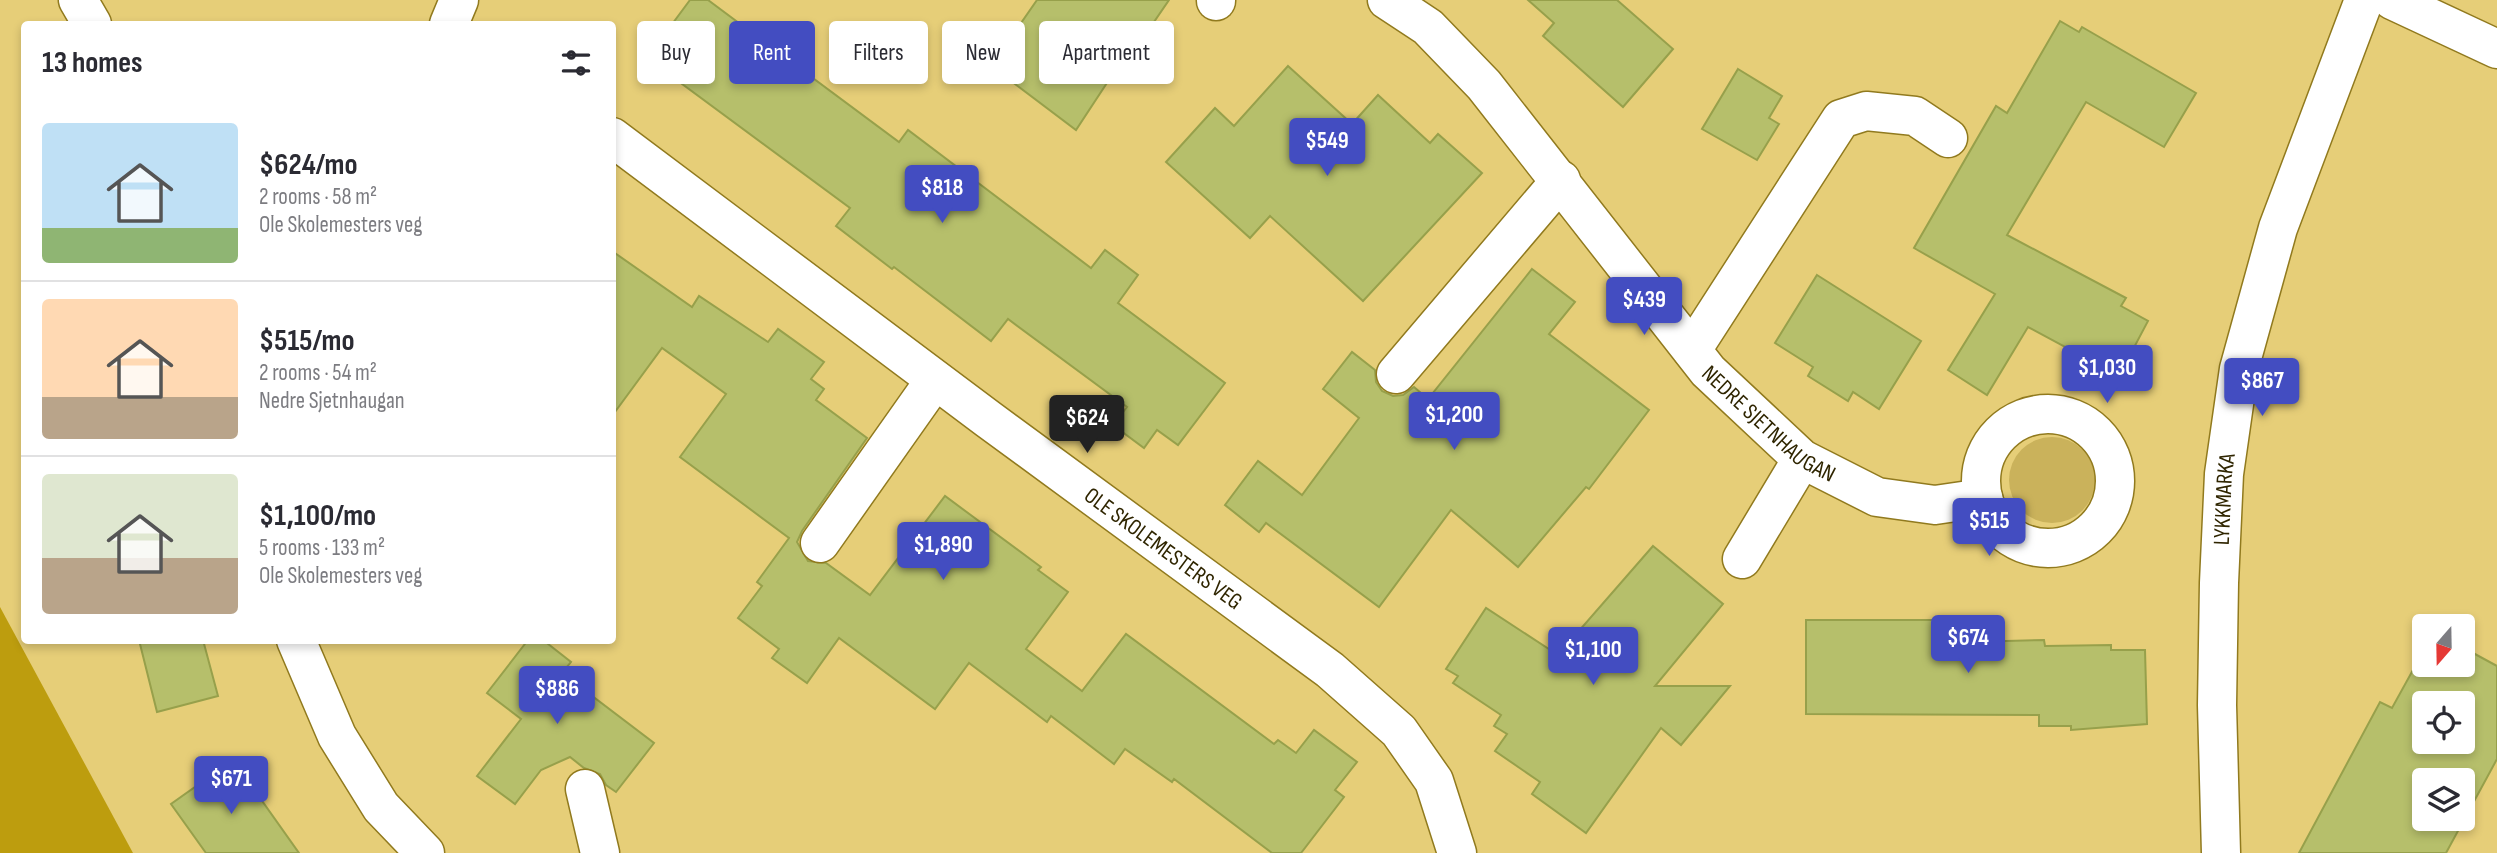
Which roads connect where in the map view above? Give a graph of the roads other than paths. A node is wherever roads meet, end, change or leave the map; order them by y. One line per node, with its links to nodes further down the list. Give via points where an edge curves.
1 (78, 0): 6 (street)
2 (459, 0): 7 (street)
3 (1387, 0): 11 (street, NEDRE SJETNHAUGAN, via 1428,27 1484,85)
4 (2364, 0): 24 (street, LYKKMARKA, via 2278,228 2239,369 2224,474 2219,583)
5 (2392, 0): 8 (street)
6 (90, 21)
7 (450, 21)
8 (2497, 49)
9 (1948, 138): 12 (street, via 1915,116 1866,111 1841,119)
10 (616, 140): 14 (street, OLE SKOLEMESTERS VEG)
11 (1561, 180): 12 (street, NEDRE SJETNHAUGAN); 13 (street)
12 (1692, 350): 15 (street, NEDRE SJETNHAUGAN, via 1708,371)
13 (1396, 374)
14 (936, 380): 17 (street); 23 (street, OLE SKOLEMESTERS VEG, via 1330,670 1399,731 1434,781)
15 (1802, 459): 16 (street, NEDRE SJETNHAUGAN, via 1877,497 1935,505); 18 (street)
16 (1983, 498)
17 (820, 543)
18 (1742, 559)
19 (298, 644): 21 (street, via 337,736 381,807)
20 (585, 789): 22 (street)
21 (425, 853)
22 (600, 853)
23 (1457, 853)
24 (2221, 853)

